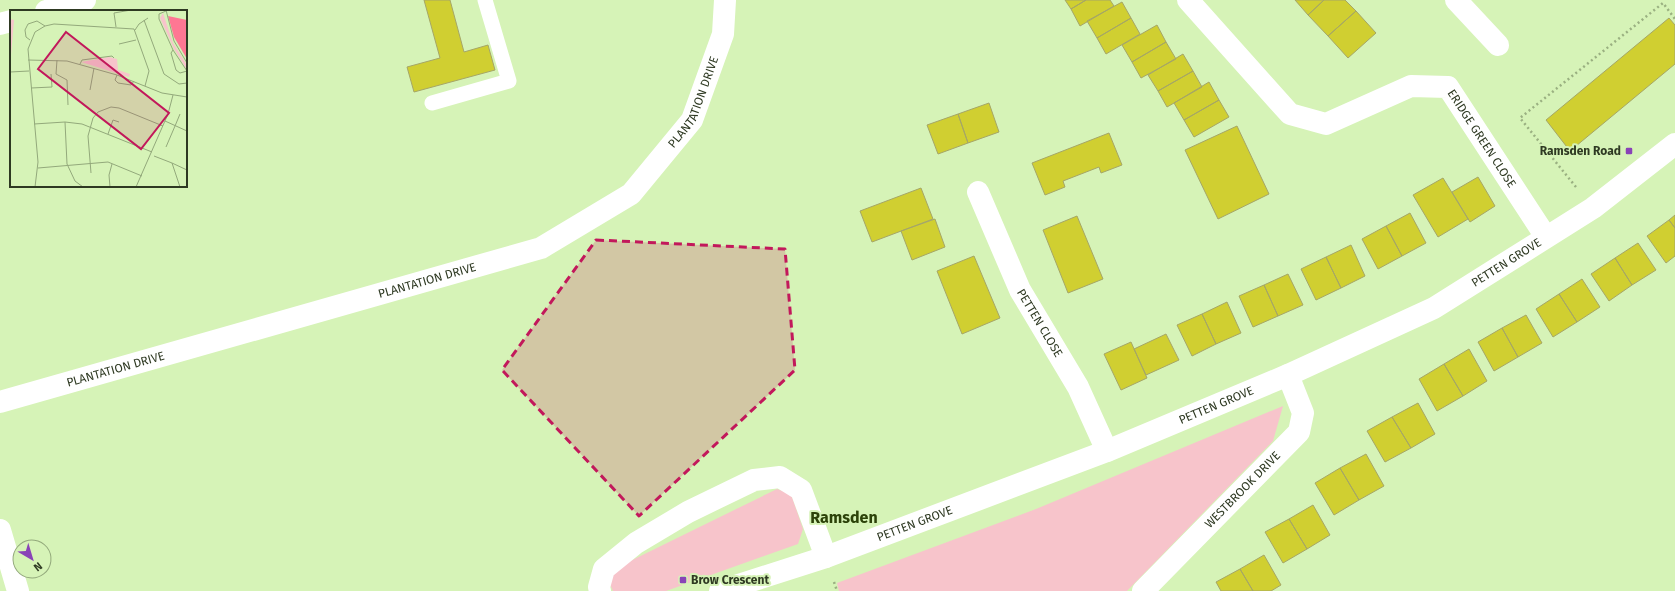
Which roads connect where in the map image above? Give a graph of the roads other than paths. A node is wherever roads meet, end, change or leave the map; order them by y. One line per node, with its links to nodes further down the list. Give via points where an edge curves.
1 (85, 0): 6 (street)
2 (485, 0): 10 (lane, via 509,81)
3 (725, 0): 15 (street, PLANTATION DRIVE, via 723,34 692,120 631,194 541,248)
4 (1188, 0): 13 (street, ERIDGE GREEN CLOSE, via 1290,114 1326,124 1411,86 1448,87)
5 (1456, 0): 9 (street)
6 (50, 10)
7 (10, 21): 8 (street)
8 (0, 24)
9 (1498, 45)
10 (432, 103)
11 (1675, 144): 13 (street, PETTEN GROVE, via 1593,208)
12 (978, 192): 16 (street, PETTEN CLOSE, via 1020,290 1078,387)
13 (1546, 237): 14 (street, PETTEN GROVE, via 1434,308)
14 (1288, 375): 16 (street, PETTEN GROVE); 22 (street, WESTBROOK DRIVE, via 1303,413 1299,432)
15 (0, 402)
16 (1107, 451): 18 (street, PETTEN GROVE)
17 (0, 530): 19 (street)
18 (826, 557): 20 (street, via 801,490 780,478 754,480 688,512 636,543 604,569); 21 (street, PETTEN GROVE)
19 (18, 591)
20 (600, 591)
21 (720, 591)
22 (1144, 591)

